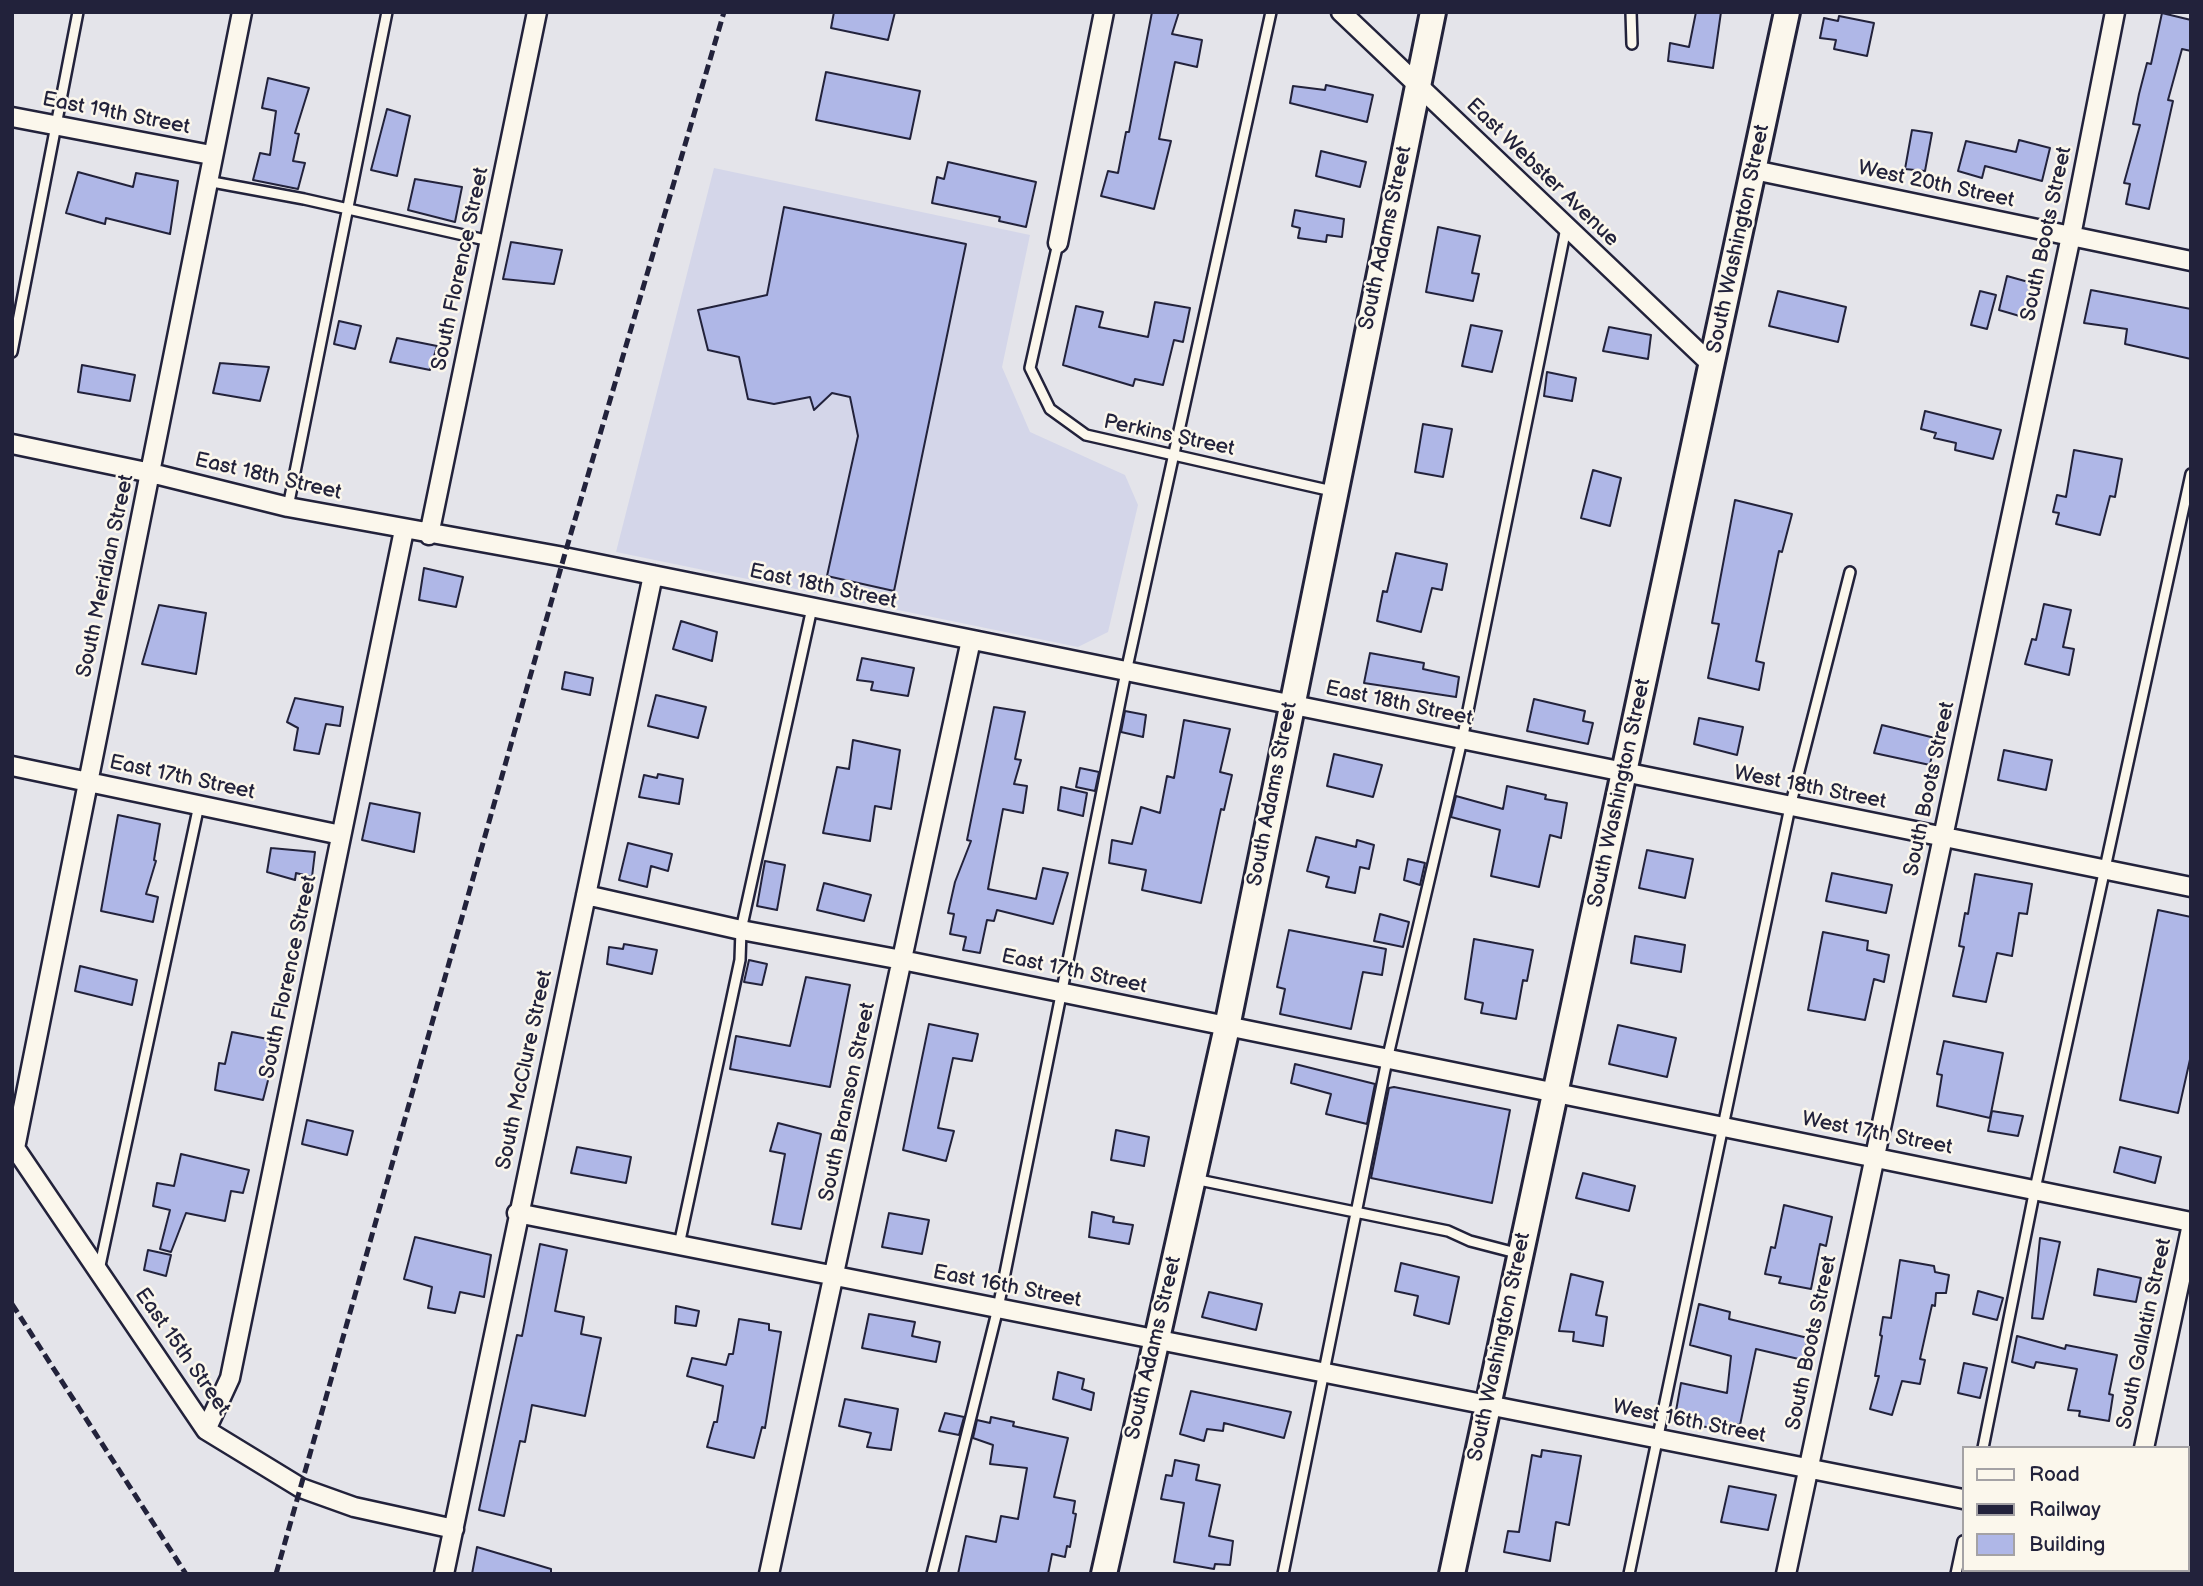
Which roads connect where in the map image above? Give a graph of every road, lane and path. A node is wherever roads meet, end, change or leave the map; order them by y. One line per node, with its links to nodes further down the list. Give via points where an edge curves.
1 (78, 12): 15 (lane)
2 (242, 12): 16 (street, South Meridian Street)
3 (387, 12): 19 (lane)
4 (537, 12): 22 (street, South Florence Street)
5 (1104, 12): 23 (street)
6 (1271, 12): 28 (lane)
7 (1341, 12): 13 (street, East Webster Avenue)
8 (1433, 12): 13 (main road, South Adams Street)
9 (1631, 12): 12 (lane)
10 (1787, 12): 17 (main road, South Washington Street)
11 (2115, 12): 21 (street, South Boots Street)
12 (1632, 44)
13 (1417, 85): 20 (street, East Webster Avenue); 31 (main road, South Adams Street)
14 (12, 117): 15 (street, East 19th Street)
15 (56, 125): 16 (street, East 19th Street); 25 (lane)
16 (211, 155): 18 (street, South Meridian Street)
17 (1754, 170): 21 (street, West 20th Street); 26 (main road, South Washington Street)
18 (207, 181): 19 (lane); 29 (street, South Meridian Street)
19 (346, 209): 22 (lane); 32 (lane)
20 (1566, 228): 26 (street, East Webster Avenue); 41 (lane)
21 (2071, 236): 24 (street, West 20th Street); 48 (street, South Boots Street)
22 (490, 241): 34 (street, South Florence Street)
23 (1058, 243): 28 (lane, Perkins Street, via 1030,368 1050,410 1086,435)
24 (2191, 261)
25 (12, 352)
26 (1712, 365): 43 (main road, South Washington Street)
27 (12, 444): 29 (street, East 18th Street)
28 (1174, 454): 31 (lane, Perkins Street); 39 (lane)
29 (151, 473): 32 (street, East 18th Street); 44 (street, South Meridian Street)
30 (2191, 474): 49 (lane)
31 (1334, 491): 40 (main road, South Adams Street)
32 (288, 507): 33 (street, East 18th Street)
33 (404, 530): 34 (street, East 18th Street); 47 (street, South Florence Street)
34 (429, 534): 36 (street, East 18th Street)
35 (1850, 572): 46 (lane)
36 (653, 575): 37 (street, East 18th Street); 51 (street, South McClure Street)
37 (812, 608): 38 (street, East 18th Street); 52 (lane)
38 (971, 640): 39 (street, East 18th Street); 53 (street, South Branson Street)
39 (1126, 672): 40 (street, East 18th Street); 54 (lane)
40 (1291, 705): 41 (street, East 18th Street); 55 (main road, South Adams Street)
41 (1462, 740): 43 (street, East 18th Street); 56 (lane)
42 (12, 766): 44 (street, East 17th Street)
43 (1625, 774): 46 (street, West 18th Street); 57 (main road, South Washington Street)
44 (86, 781): 45 (street, East 17th Street); 59 (street, South Meridian Street)
45 (199, 805): 47 (street, East 17th Street); 69 (lane)
46 (1790, 807): 48 (street, West 18th Street); 58 (lane)
47 (341, 835): 75 (street, South Florence Street, via 230,1378)
48 (1942, 837): 49 (street, West 18th Street); 60 (street, South Boots Street)
49 (2105, 870): 50 (street, West 18th Street); 62 (lane)
50 (2191, 887)
51 (586, 895): 52 (street, East 17th Street); 64 (street, South McClure Street)
52 (741, 930): 53 (street, East 17th Street); 67 (lane, via 740,960)
53 (902, 960): 54 (street, East 17th Street); 70 (street, South Branson Street)
54 (1062, 993): 55 (street, East 17th Street); 71 (lane)
55 (1227, 1027): 56 (street, East 17th Street); 61 (main road, South Adams Street)
56 (1387, 1060): 57 (street, East 17th Street); 63 (lane)
57 (1553, 1093): 58 (street, West 17th Street); 68 (main road, South Washington Street)
58 (1723, 1126): 60 (street, West 17th Street); 76 (lane)
59 (15, 1149): 69 (street, East 15th Street)
60 (1875, 1156): 62 (street, West 17th Street); 79 (street, South Boots Street)
61 (1192, 1178): 63 (lane); 72 (main road, South Adams Street)
62 (2035, 1189): 65 (street, West 17th Street); 77 (lane)
63 (1357, 1212): 68 (lane, via 1448,1231); 73 (lane)
64 (517, 1213): 67 (street, East 16th Street); 81 (street, South McClure Street)
65 (2191, 1222)
66 (2191, 1229): 78 (street, South Gallatin Street)
67 (679, 1245): 70 (street, East 16th Street)
68 (1520, 1254): 74 (main road, South Washington Street)
69 (99, 1272): 75 (street, East 15th Street)
70 (833, 1276): 71 (street, East 16th Street); 84 (street, South Branson Street)
71 (998, 1308): 72 (street, East 16th Street); 85 (lane)
72 (1156, 1339): 73 (street, East 16th Street); 86 (main road, South Adams Street)
73 (1326, 1373): 74 (street, East 16th Street); 87 (lane)
74 (1488, 1405): 76 (street, West 16th Street); 88 (main road, South Washington Street)
75 (206, 1430): 81 (street, East 15th Street, via 301,1489 354,1507)
76 (1658, 1438): 79 (street, West 16th Street); 89 (lane)
77 (1983, 1446)
78 (2144, 1446)
79 (1808, 1468): 80 (street, West 16th Street); 90 (street, South Boots Street)
80 (1962, 1499)
81 (454, 1529): 83 (street, South McClure Street)
82 (1962, 1546): 91 (lane)
83 (444, 1574)
84 (769, 1574)
85 (932, 1574)
86 (1104, 1574)
87 (1283, 1574)
88 (1452, 1574)
89 (1629, 1574)
90 (1786, 1574)
91 (1956, 1574)

